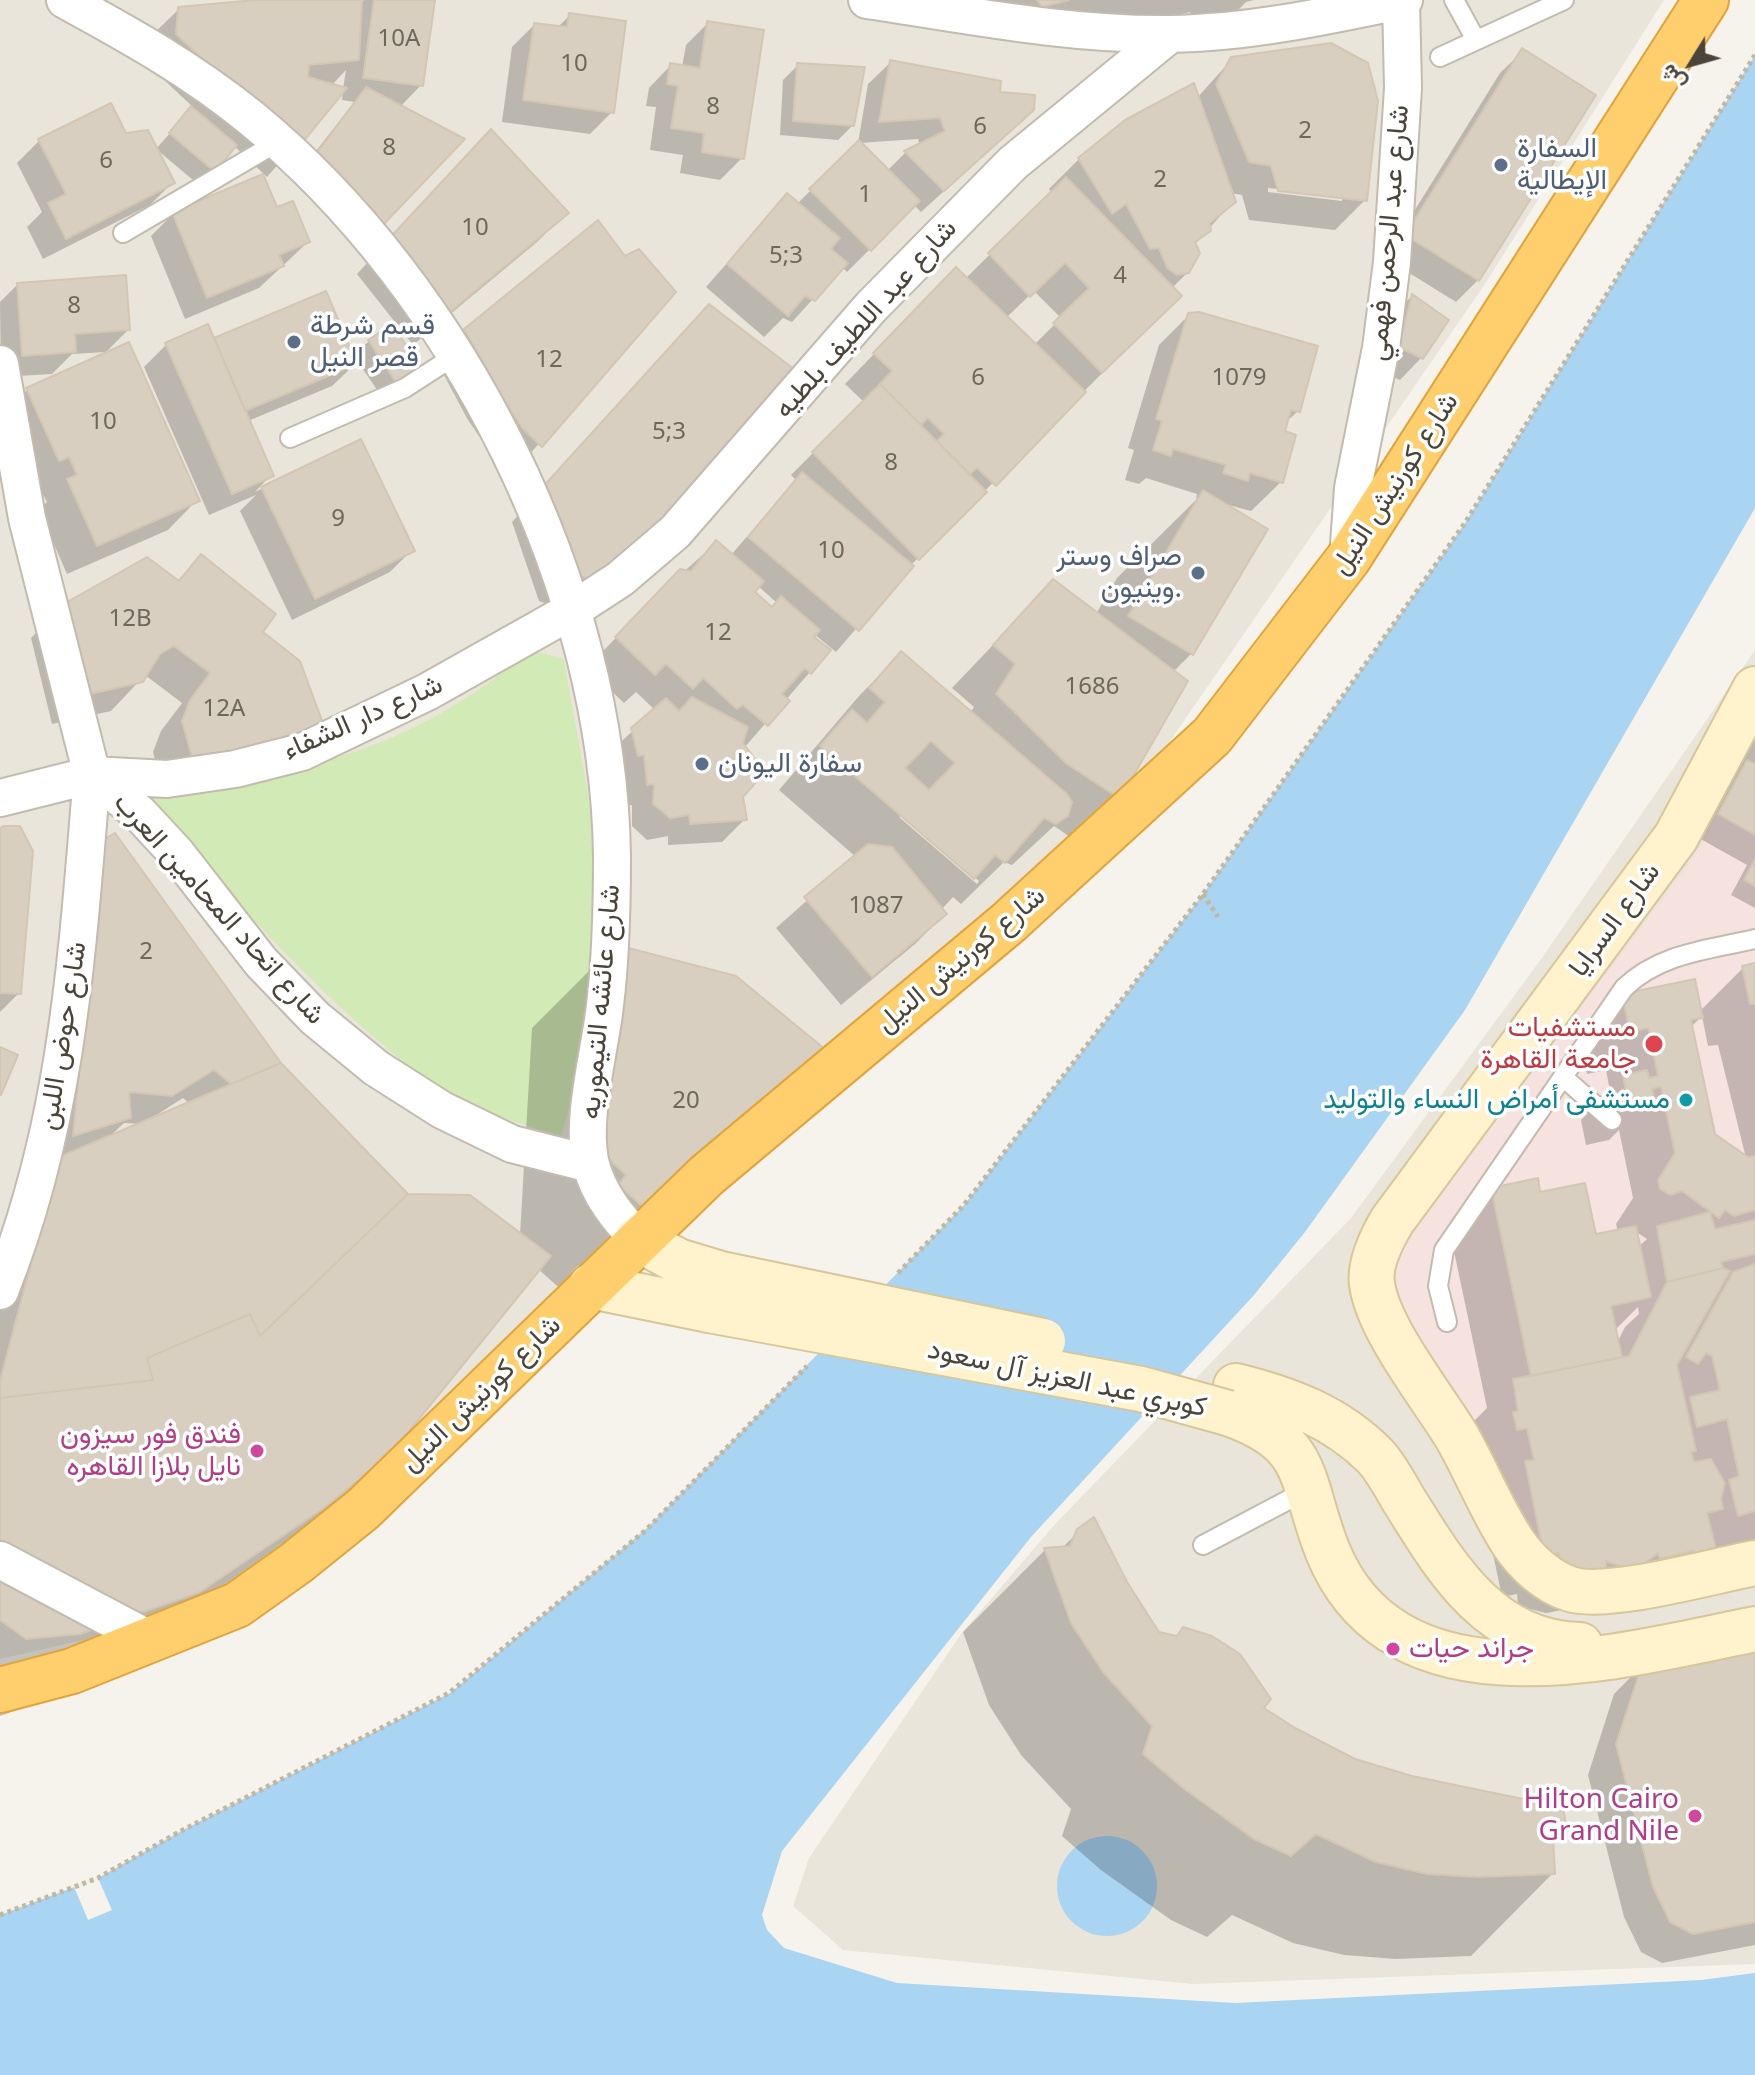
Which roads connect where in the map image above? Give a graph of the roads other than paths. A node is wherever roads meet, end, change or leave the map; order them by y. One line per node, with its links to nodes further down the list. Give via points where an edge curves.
1 (65, 0): 10 (street, شارع عائشه التيموريه, via 171,57)
2 (867, 0): 7 (street, via 1018,23)
3 (1402, 0): 7 (street, via 1241,29); 15 (street, شارع عبد الرحمن فهمي, via 1402,117 1392,262 1353,488)
4 (1454, 0): 8 (lane)
5 (1564, 0): 8 (lane)
6 (1706, 0): 15 (highway, شارع كورنيش النيل)
7 (1170, 34): 16 (street, شارع عبد اللطيف بلطيه, via 1003,173 871,307 675,532 620,579)
8 (1476, 40): 9 (lane)
9 (1440, 57)
10 (276, 143): 11 (lane); 12 (street, شارع عائشه التيموريه, via 329,191 397,269)
11 (123, 233)
12 (456, 355): 14 (lane, via 405,388); 16 (street, شارع عائشه التيموريه, via 505,446 548,542)
13 (0, 364): 18 (street, شارع اتحاد المحامين العرب, via 27,518)
14 (290, 438)
15 (1348, 559): 24 (highway, شارع كورنيش النيل, via 1212,736 1008,923 794,1100)
16 (571, 611): 18 (street, شارع دار الشفاء, via 427,692 302,752 167,779); 23 (street, شارع عائشه التيموريه, via 596,702 612,860 606,1001 590,1116)
17 (1755, 689): 34 (main road, شارع السرايا, via 1676,837 1392,1221 1371,1280 1377,1304 1515,1545 1541,1574 1570,1589 1597,1594)
18 (92, 775): 19 (street, شارع دار الشفاء); 23 (street, شارع اتحاد المحامين العرب, via 140,814 177,854 261,962 315,1018 376,1068 442,1110 512,1144); 26 (street, شارع حوض اللبن, via 70,1029 46,1143)
19 (0, 798)
20 (1755, 939): 21 (lane, via 1672,957 1638,975)
21 (1563, 1077): 22 (lane); 28 (lane, via 1444,1250 1438,1286)
22 (1612, 1120)
23 (591, 1164): 24 (street, شارع عائشه التيموريه, via 617,1217)
24 (638, 1239): 25 (highway, شارع كورنيش النيل); 27 (main road, كوبري عبد العزيز آل سعود, via 678,1261)
25 (591, 1286): 27 (main road, كوبري عبد العزيز آل سعود); 38 (highway, شارع كورنيش النيل, via 363,1509 237,1605)
26 (0, 1291)
27 (715, 1292): 29 (main road, كوبري عبد العزيز آل سعود, bridge, via 1141,1389)
28 (1447, 1322)
29 (1232, 1400): 30 (main road, كوبري عبد العزيز آل سعود, via 1313,1411); 31 (main road, كوبري عبد العزيز آل سعود, via 1285,1444)
30 (1378, 1460): 31 (main road, via 1338,1462); 35 (main road, كوبري عبد العزيز آل سعود, via 1446,1568)
31 (1309, 1489): 32 (lane); 39 (main road, كوبري عبد العزيز آل سعود, via 1328,1552 1356,1598 1398,1634)
32 (1203, 1545)
33 (0, 1560): 38 (street)
34 (1755, 1563)
35 (1488, 1612): 36 (main road, كوبري عبد العزيز آل سعود, via 1514,1628 1573,1645 1603,1645); 39 (main road, via 1478,1642)
36 (1755, 1613)
37 (1755, 1629): 39 (main road, كوبري عبد العزيز آل سعود, via 1572,1662)
38 (151, 1640): 40 (highway, شارع كورنيش النيل, via 72,1671)
39 (1448, 1655)
40 (0, 1690)

